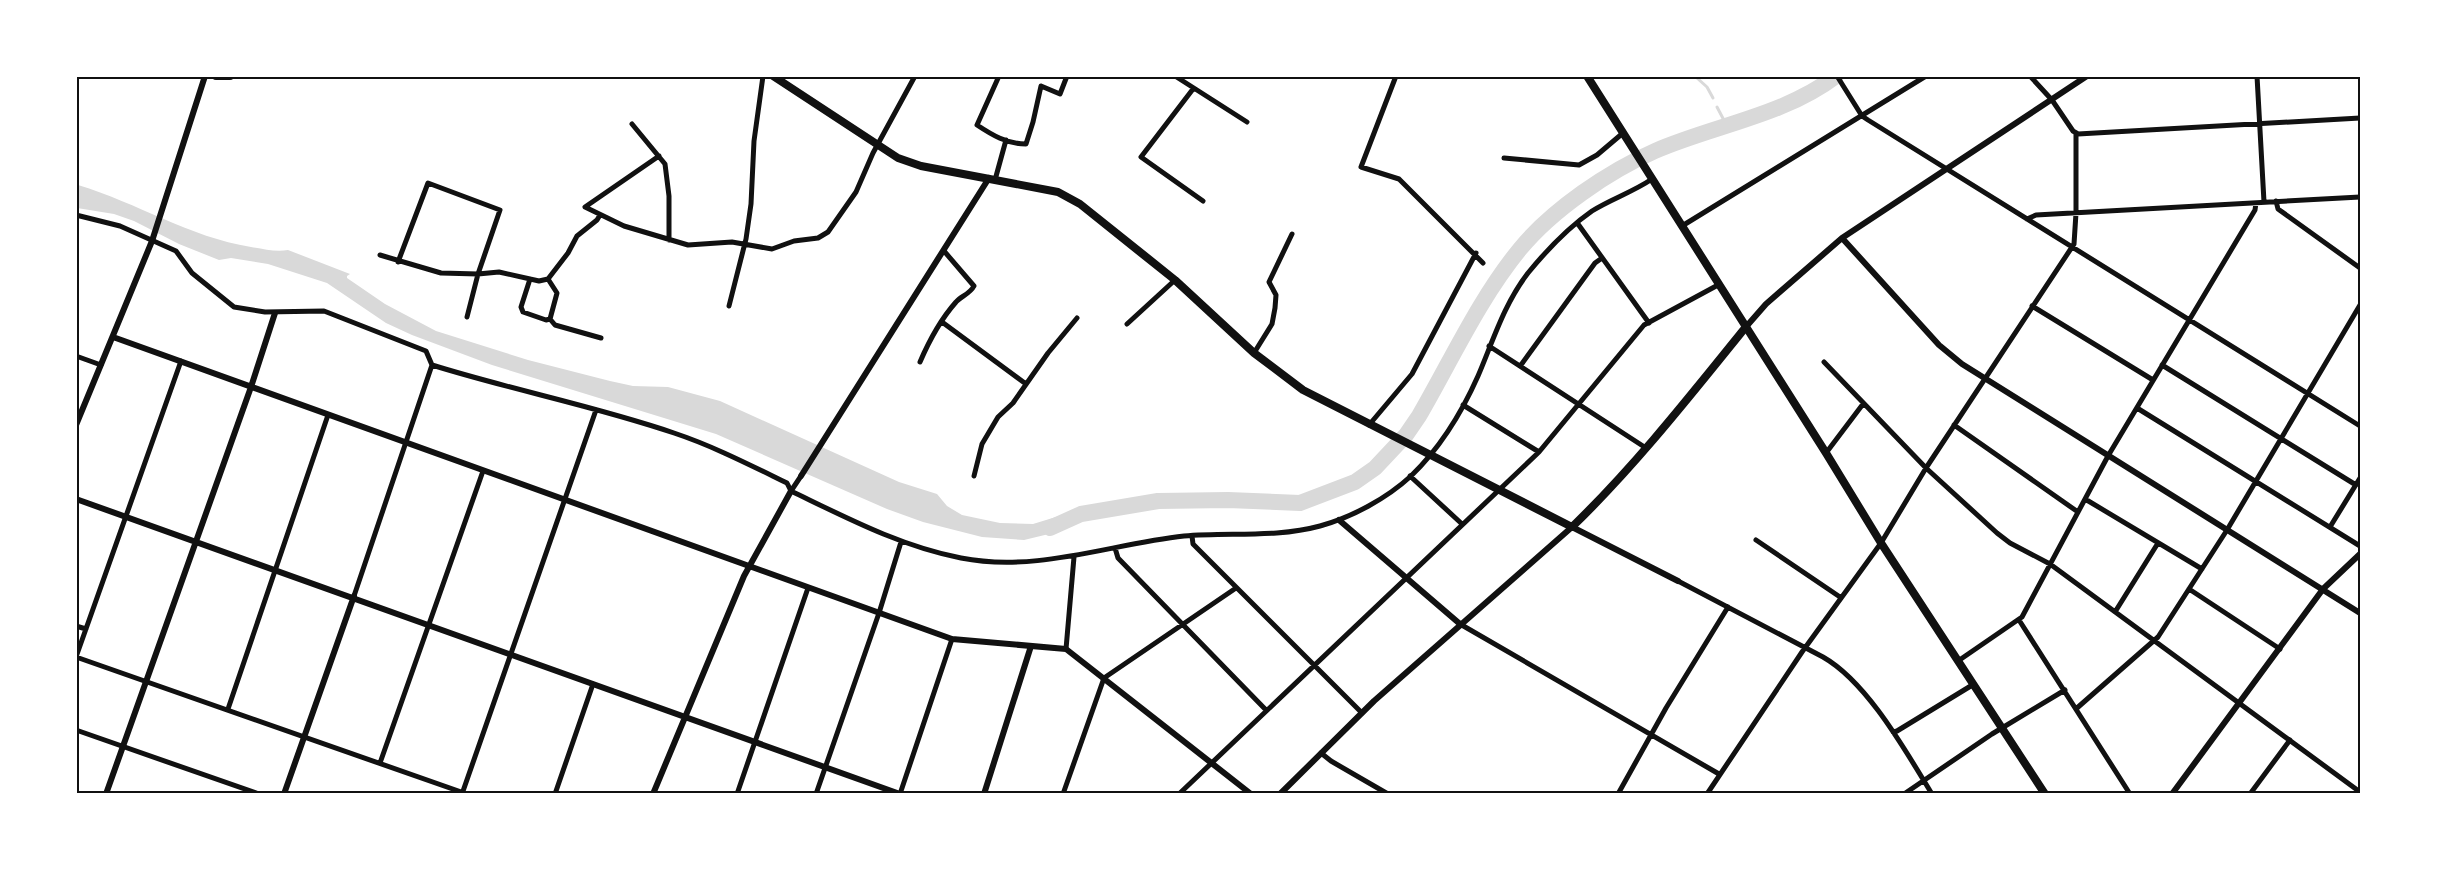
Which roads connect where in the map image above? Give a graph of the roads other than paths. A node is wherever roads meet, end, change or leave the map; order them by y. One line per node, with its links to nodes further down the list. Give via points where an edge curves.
1 (206, 76): 46 (street)
2 (216, 76): 3 (main road)
3 (230, 76)
4 (763, 76): 48 (street, via 754,141 752,204)
5 (773, 76): 27 (main road)
6 (915, 76): 27 (street)
7 (999, 76): 26 (street, via 977,125)
8 (1067, 76): 26 (street, via 1060,94 1041,86 1026,144)
9 (1175, 76): 17 (street)
10 (1396, 76): 51 (street, via 1361,166 1399,179)
11 (1587, 76): 24 (main road)
12 (1837, 76): 19 (street)
13 (1926, 76): 19 (street)
14 (2030, 76): 18 (street)
15 (2087, 76): 18 (street)
16 (2257, 76): 23 (street)
17 (1193, 89): 21 (street); 34 (street, via 1141,157)
18 (2052, 100): 25 (street); 30 (street)
19 (1862, 116): 30 (street); 43 (street)
20 (2361, 118): 23 (street)
21 (1247, 122)
22 (632, 124): 28 (street)
23 (2260, 124): 25 (street); 36 (street)
24 (1623, 133): 29 (street, via 1579,165); 31 (main road)
25 (2076, 134): 38 (street)
26 (1006, 140): 32 (street)
27 (878, 146): 32 (main road, via 921,166); 48 (street, via 861,184 826,234 772,249)
28 (659, 156): 40 (street, via 585,207); 47 (street, via 665,164 669,196)
29 (1504, 158)
30 (1947, 169): 41 (street); 45 (street)
31 (1650, 176): 42 (street); 43 (main road)
32 (992, 179): 50 (street); 60 (main road, via 1058,192 1080,204)
33 (2361, 197): 35 (street)
34 (1203, 201)
35 (2276, 201): 36 (street); 56 (street, via 2278,209)
36 (2265, 202): 37 (street)
37 (2256, 203): 38 (street); 69 (street)
38 (2076, 213): 41 (street, via 2032,215); 49 (street)
39 (76, 215): 46 (street)
40 (600, 215): 47 (street); 59 (street, via 578,236)
41 (2027, 219): 49 (street)
42 (1578, 224): 53 (street); 76 (street, via 1527,274)
43 (1682, 226): 61 (main road)
44 (1292, 234): 77 (street, via 1269,282 1276,295 1272,324)
45 (1842, 238): 73 (street, via 1766,304); 86 (street, via 1939,345)
46 (153, 239): 65 (street, via 179,252 192,273 230,305); 74 (street)
47 (669, 240): 48 (street, via 688,245)
48 (744, 244): 63 (street)
49 (2072, 246): 64 (street); 69 (street)
50 (944, 251): 70 (street, via 974,286); 110 (street)
51 (1476, 253): 55 (street); 100 (street, via 1412,374)
52 (380, 255): 54 (street)
53 (1602, 258): 71 (street); 83 (street)
54 (398, 262): 57 (street, via 441,273); 57 (street, via 428,183 500,210)
55 (1483, 262)
56 (2361, 268)
57 (478, 274): 58 (street, via 499,272); 66 (street)
58 (530, 279): 59 (street); 68 (street, via 520,307 523,312)
59 (548, 279): 68 (street, via 557,293)
60 (1175, 280): 72 (street); 77 (main road)
61 (1718, 285): 71 (street); 73 (main road)
62 (2361, 305): 90 (street)
63 (729, 306)
64 (2032, 306): 86 (street); 87 (street)
65 (275, 313): 85 (street, via 324,311 426,351); 89 (street)
66 (467, 317)
67 (1077, 318): 88 (street)
68 (550, 319): 75 (street, via 555,326)
69 (2190, 320): 84 (street); 90 (street)
70 (942, 322): 80 (street); 88 (street)
71 (1649, 323): 91 (street)
72 (1127, 324)
73 (1745, 328): 103 (main road); 105 (main road)
74 (113, 337): 79 (street); 82 (street)
75 (601, 338)
76 (1490, 346): 83 (street); 93 (street)
77 (1254, 353): 100 (main road, via 1303,390)
78 (76, 356): 82 (street)
79 (181, 361): 89 (street); 122 (street)
80 (920, 362)
81 (1824, 362): 92 (street)
82 (101, 365): 97 (street)
83 (1521, 365): 91 (street)
84 (2162, 365): 87 (street); 101 (street)
85 (432, 366): 95 (street); 102 (street)
86 (1983, 379): 98 (street); 107 (street)
87 (2153, 380): 94 (street)
88 (1026, 384): 111 (street, via 983,441)
89 (251, 387): 96 (street); 131 (street)
90 (2308, 392): 99 (street); 101 (street)
91 (1580, 404): 103 (street); 104 (street)
92 (1863, 404): 105 (street); 108 (street)
93 (1463, 405): 104 (street); 106 (street)
94 (2137, 408): 107 (street); 114 (street)
95 (596, 410): 117 (street, via 701,443 787,483); 120 (street)
96 (328, 415): 102 (street); 141 (street)
97 (76, 425)
98 (1954, 425): 108 (street); 121 (street)
99 (2361, 426)
100 (1373, 427): 106 (main road)
101 (2282, 437): 114 (street); 115 (street)
102 (405, 442): 109 (street); 148 (street)
103 (1646, 448): 125 (main road)
104 (1539, 452): 116 (street)
105 (1826, 453): 132 (main road)
106 (1429, 455): 112 (street); 116 (main road)
107 (2108, 456): 119 (street); 127 (street)
108 (1926, 468): 132 (street); 138 (street, via 2004,539)
109 (483, 471): 120 (street); 156 (street)
110 (801, 476): 117 (street)
111 (974, 476)
112 (1410, 477): 123 (street); 124 (street)
113 (2361, 478): 115 (street)
114 (2256, 481): 126 (street); 127 (street)
115 (2356, 485): 126 (street)
116 (1498, 490): 124 (street); 125 (main road)
117 (791, 491): 130 (street); 139 (street)
118 (76, 499): 122 (street)
119 (2085, 499): 121 (street); 133 (street)
120 (566, 500): 139 (street); 166 (street)
121 (2078, 512): 138 (street)
122 (126, 517): 131 (street); 159 (street)
123 (1339, 520): 128 (street, via 1300,530); 142 (street)
124 (1462, 524): 142 (street)
125 (1572, 527): 143 (street); 155 (street)
126 (2330, 527): 134 (street)
127 (2227, 530): 140 (street); 147 (street)
128 (1192, 536): 135 (street); 145 (street, via 1193,544)
129 (1756, 540): 149 (street)
130 (901, 542): 137 (street, via 978,560); 152 (street)
131 (196, 543): 141 (street); 171 (street)
132 (1881, 543): 149 (street); 168 (main road)
133 (2158, 543): 140 (street); 151 (street)
134 (2361, 546)
135 (1115, 548): 137 (street); 157 (street, via 1118,558)
136 (2361, 554): 147 (street)
137 (1074, 557): 164 (street)
138 (2050, 564): 151 (street); 154 (street)
139 (749, 566): 144 (street); 180 (street)
140 (2202, 569): 146 (street)
141 (277, 570): 148 (street); 177 (street)
142 (1404, 578): 155 (street); 169 (street)
143 (1678, 581): 150 (street)
144 (808, 588): 152 (street); 187 (street)
145 (1236, 588): 157 (street); 169 (street)
146 (2189, 589): 161 (street); 165 (street)
147 (2323, 589): 153 (street); 165 (street)
148 (354, 596): 156 (street); 185 (street)
149 (1840, 597): 163 (street)
150 (1728, 607): 163 (street); 184 (street)
151 (2115, 612): 161 (street)
152 (879, 613): 160 (street); 192 (street)
153 (2361, 613)
154 (2019, 620): 168 (street); 174 (street)
155 (1460, 624): 179 (street); 184 (street)
156 (429, 625): 166 (street); 191 (street)
157 (1183, 625): 170 (street); 178 (street)
158 (76, 626): 159 (street)
159 (86, 629): 167 (street)
160 (952, 639): 162 (street); 198 (street)
161 (2155, 642): 175 (street); 176 (street)
162 (1031, 646): 164 (street); 206 (street)
163 (1806, 648): 183 (street, via 1842,670); 193 (street)
164 (1066, 649): 170 (street)
165 (2280, 649): 175 (street)
166 (511, 653): 172 (street); 197 (street)
167 (76, 657): 171 (street)
168 (1958, 661): 173 (main road)
169 (1315, 665): 178 (street); 179 (street)
170 (1104, 678): 190 (street); 207 (street)
171 (146, 680): 177 (street); 188 (street)
172 (593, 684): 180 (street); 202 (street)
173 (1974, 684): 181 (main road); 183 (street)
174 (2065, 690): 176 (street); 181 (street)
175 (2240, 703): 186 (street); 218 (street)
176 (2077, 708): 217 (street)
177 (228, 709): 185 (street)
178 (1266, 710): 190 (street)
179 (1362, 713): 189 (street)
180 (685, 716): 187 (street); 203 (street)
181 (2004, 729): 194 (street); 216 (main road)
182 (76, 730): 188 (street)
183 (1893, 732): 194 (street)
184 (1653, 735): 193 (street); 212 (street)
185 (305, 736): 191 (street); 201 (street)
186 (2290, 740): 196 (street); 219 (street)
187 (756, 741): 192 (street); 204 (street)
188 (123, 746): 199 (street); 200 (street)
189 (1321, 753): 195 (street); 210 (street)
190 (1212, 762): 208 (street); 209 (street)
191 (380, 763): 197 (street)
192 (826, 766): 198 (street); 205 (street)
193 (1719, 774): 213 (street)
194 (1924, 780): 214 (street); 215 (street)
195 (1376, 791): 211 (street)
196 (2361, 792)
197 (464, 793)
198 (900, 793)
199 (106, 794)
200 (258, 794)
201 (284, 794)
202 (555, 794)
203 (653, 794)
204 (737, 794)
205 (816, 794)
206 (984, 794)
207 (1063, 794)
208 (1179, 794)
209 (1251, 794)
210 (1280, 794)
211 (1388, 794)
212 (1618, 794)
213 (1707, 794)
214 (1905, 794)
215 (1932, 794)
216 (2045, 794)
217 (2130, 794)
218 (2172, 794)
219 (2250, 794)

